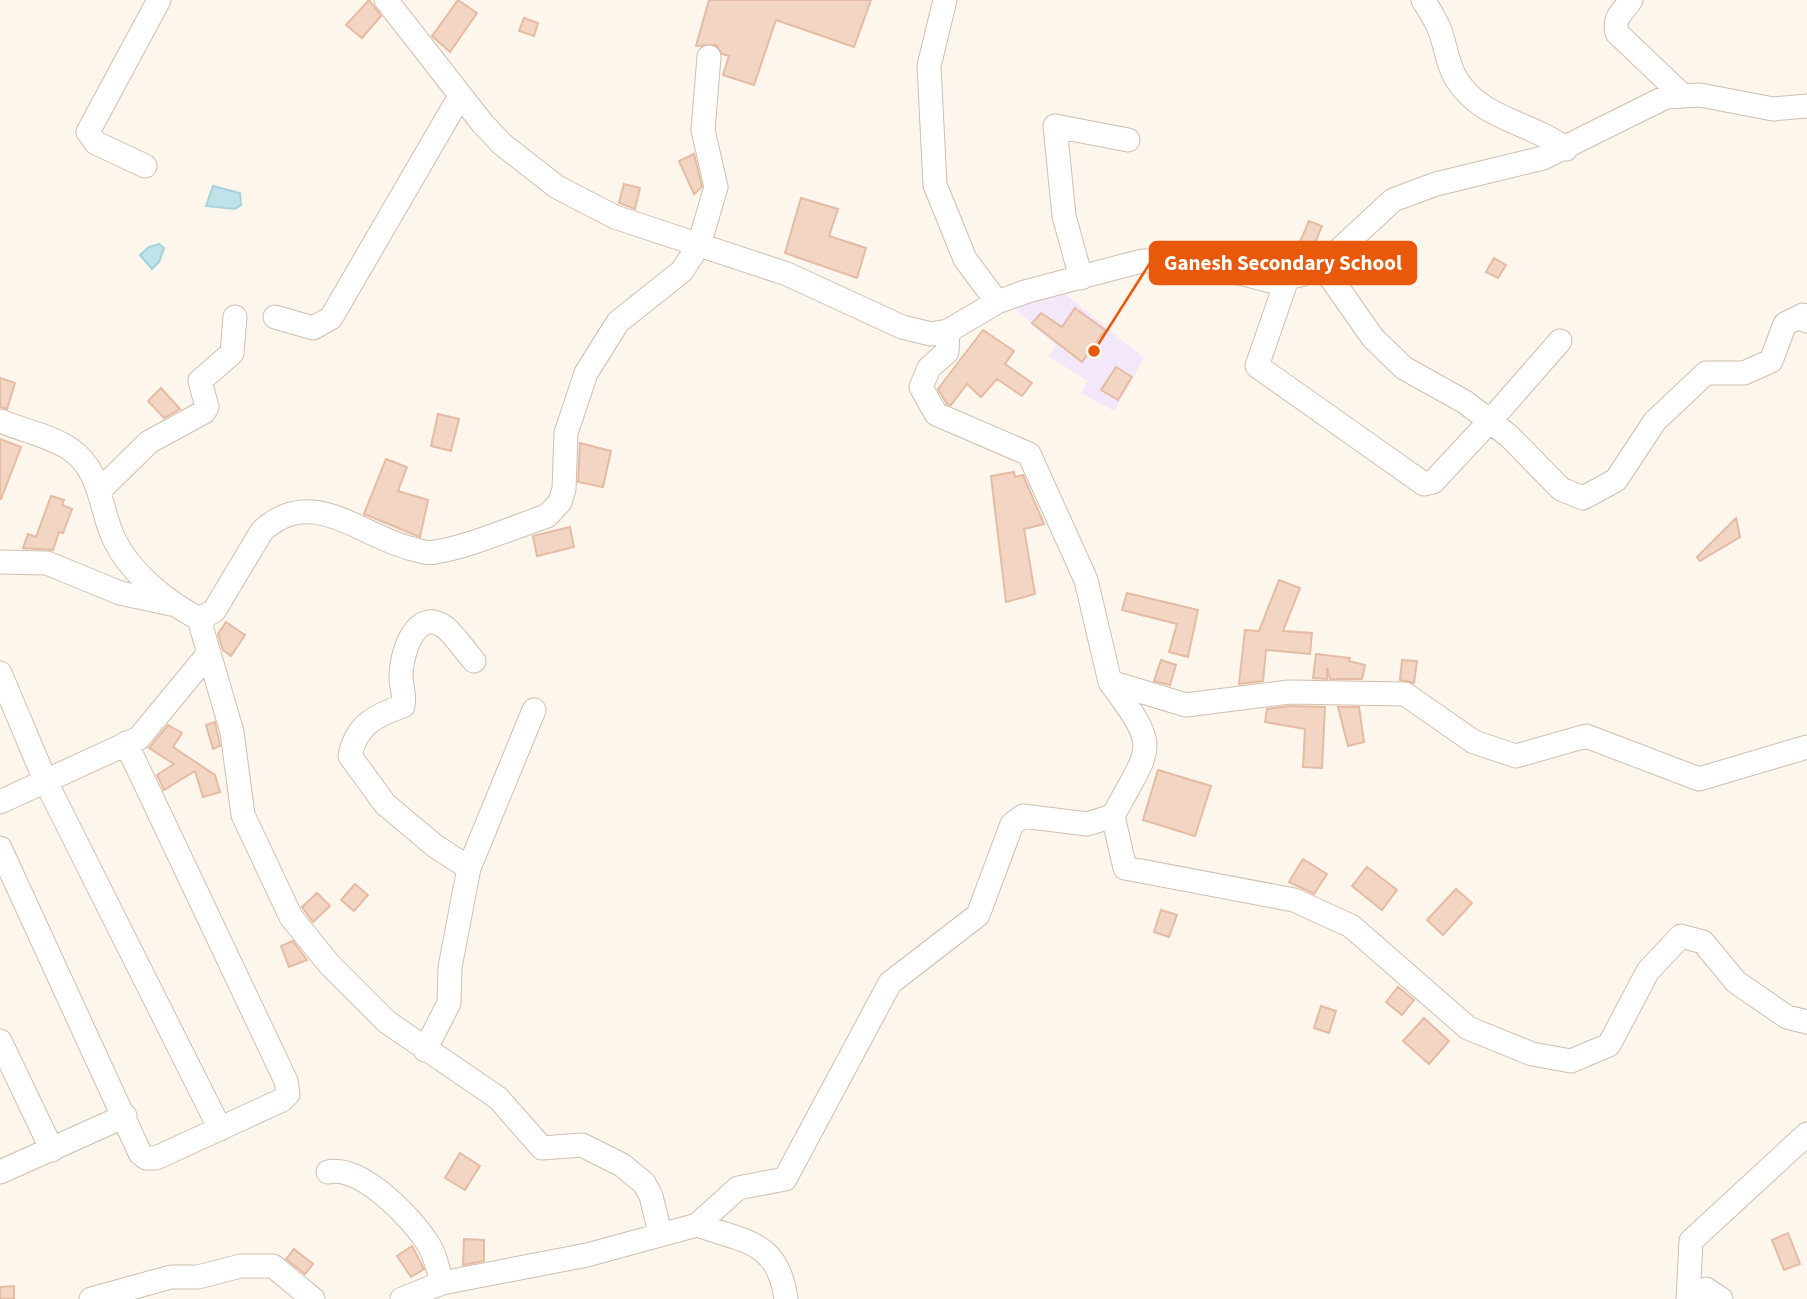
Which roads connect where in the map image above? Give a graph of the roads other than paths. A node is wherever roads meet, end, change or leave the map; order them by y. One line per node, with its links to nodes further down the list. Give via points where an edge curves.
1 (159, 0): 12 (street, via 88,132 96,143)
2 (386, 0): 8 (street)
3 (945, 0): 17 (street, via 929,66 936,184 965,259)
4 (1423, 0): 11 (street, via 1440,29 1457,80 1467,92 1496,115 1546,135)
5 (1631, 0): 7 (street, via 1618,15 1617,33)
6 (709, 57): 13 (street, via 703,130 716,187)
7 (1681, 94): 9 (street, via 1773,109); 11 (street, via 1652,103)
8 (460, 96): 13 (street, via 502,144 557,187 615,217); 19 (street, via 331,318 313,328)
9 (1807, 106)
10 (1128, 140): 15 (street, via 1055,126 1064,216)
11 (1566, 149): 14 (street, via 1393,200)
12 (145, 166)
13 (699, 245): 21 (street, via 787,274 902,327 931,334); 28 (street, via 682,271 618,321 586,373 566,433 561,502 547,516 434,553 383,541 315,510 287,514 262,531 214,611)
14 (1321, 264): 16 (street); 24 (street, via 1373,338 1404,368)
15 (1081, 278): 16 (street, via 1125,264 1165,259 1217,266 1254,279); 17 (street)
16 (1287, 279): 24 (street, via 1257,366 1413,479 1433,482)
17 (997, 302): 21 (street)
18 (235, 317): 25 (street, via 232,354 200,381 207,408 149,442)
19 (275, 317)
20 (1807, 321): 24 (street, via 1803,315 1784,324 1771,360 1744,373 1706,373 1655,421 1616,480 1583,498 1561,489)
21 (948, 331): 32 (street, via 947,352 929,368 921,387 936,414 1029,454 1086,580)
22 (1560, 341): 24 (street)
23 (0, 421): 25 (street, via 69,448 83,461)
24 (1490, 421)
25 (100, 490): 27 (street, via 114,540)
26 (0, 562): 27 (street, via 47,563 120,593)
27 (171, 604): 28 (street)
28 (199, 619): 29 (street)
29 (209, 653): 34 (street, via 139,738); 43 (street, via 232,732 243,815 291,917 387,1022)
30 (474, 661): 40 (street, via 444,626 427,622 417,626 406,645 403,706 374,716 352,741 349,756 385,804)
31 (0, 673): 36 (street)
32 (1110, 682): 35 (street, via 1186,705 1289,692 1405,694 1474,742 1516,756 1586,736 1699,779); 38 (street, via 1146,737 1146,753)
33 (534, 710): 40 (street)
34 (126, 743): 36 (street); 45 (street, via 286,1082 288,1094 282,1100)
35 (1807, 747)
36 (45, 780): 37 (street); 45 (street)
37 (0, 802)
38 (1112, 816): 41 (street, via 1125,868 1294,900 1328,915 1351,926 1468,1028 1532,1055 1572,1061 1609,1045 1648,971 1681,936 1703,942 1736,982 1787,1017); 50 (street, via 1087,824 1023,816 1012,824 978,915 890,983 785,1179 738,1188)
39 (0, 848): 44 (street)
40 (468, 868): 43 (street, via 450,967 449,1003)
41 (1807, 1022)
42 (0, 1041): 47 (street)
43 (425, 1051): 51 (street, via 498,1098 542,1148 582,1145 594,1149 644,1183)
44 (125, 1116): 45 (street, via 146,1158 156,1158); 47 (street)
45 (219, 1129)
46 (1807, 1134): 57 (street, via 1691,1241)
47 (52, 1150): 48 (street)
48 (0, 1172)
49 (328, 1172): 52 (street, via 354,1174 396,1205 429,1243)
50 (697, 1225): 51 (street); 56 (street, via 766,1250 783,1275)
51 (660, 1233): 52 (street, via 587,1255)
52 (442, 1283): 55 (street)
53 (91, 1299): 54 (street, via 241,1266 273,1266)
54 (313, 1299)
55 (402, 1299)
56 (786, 1299)
57 (1688, 1299)
58 (1695, 1299): 59 (street, via 1706,1289)
59 (1721, 1299)

